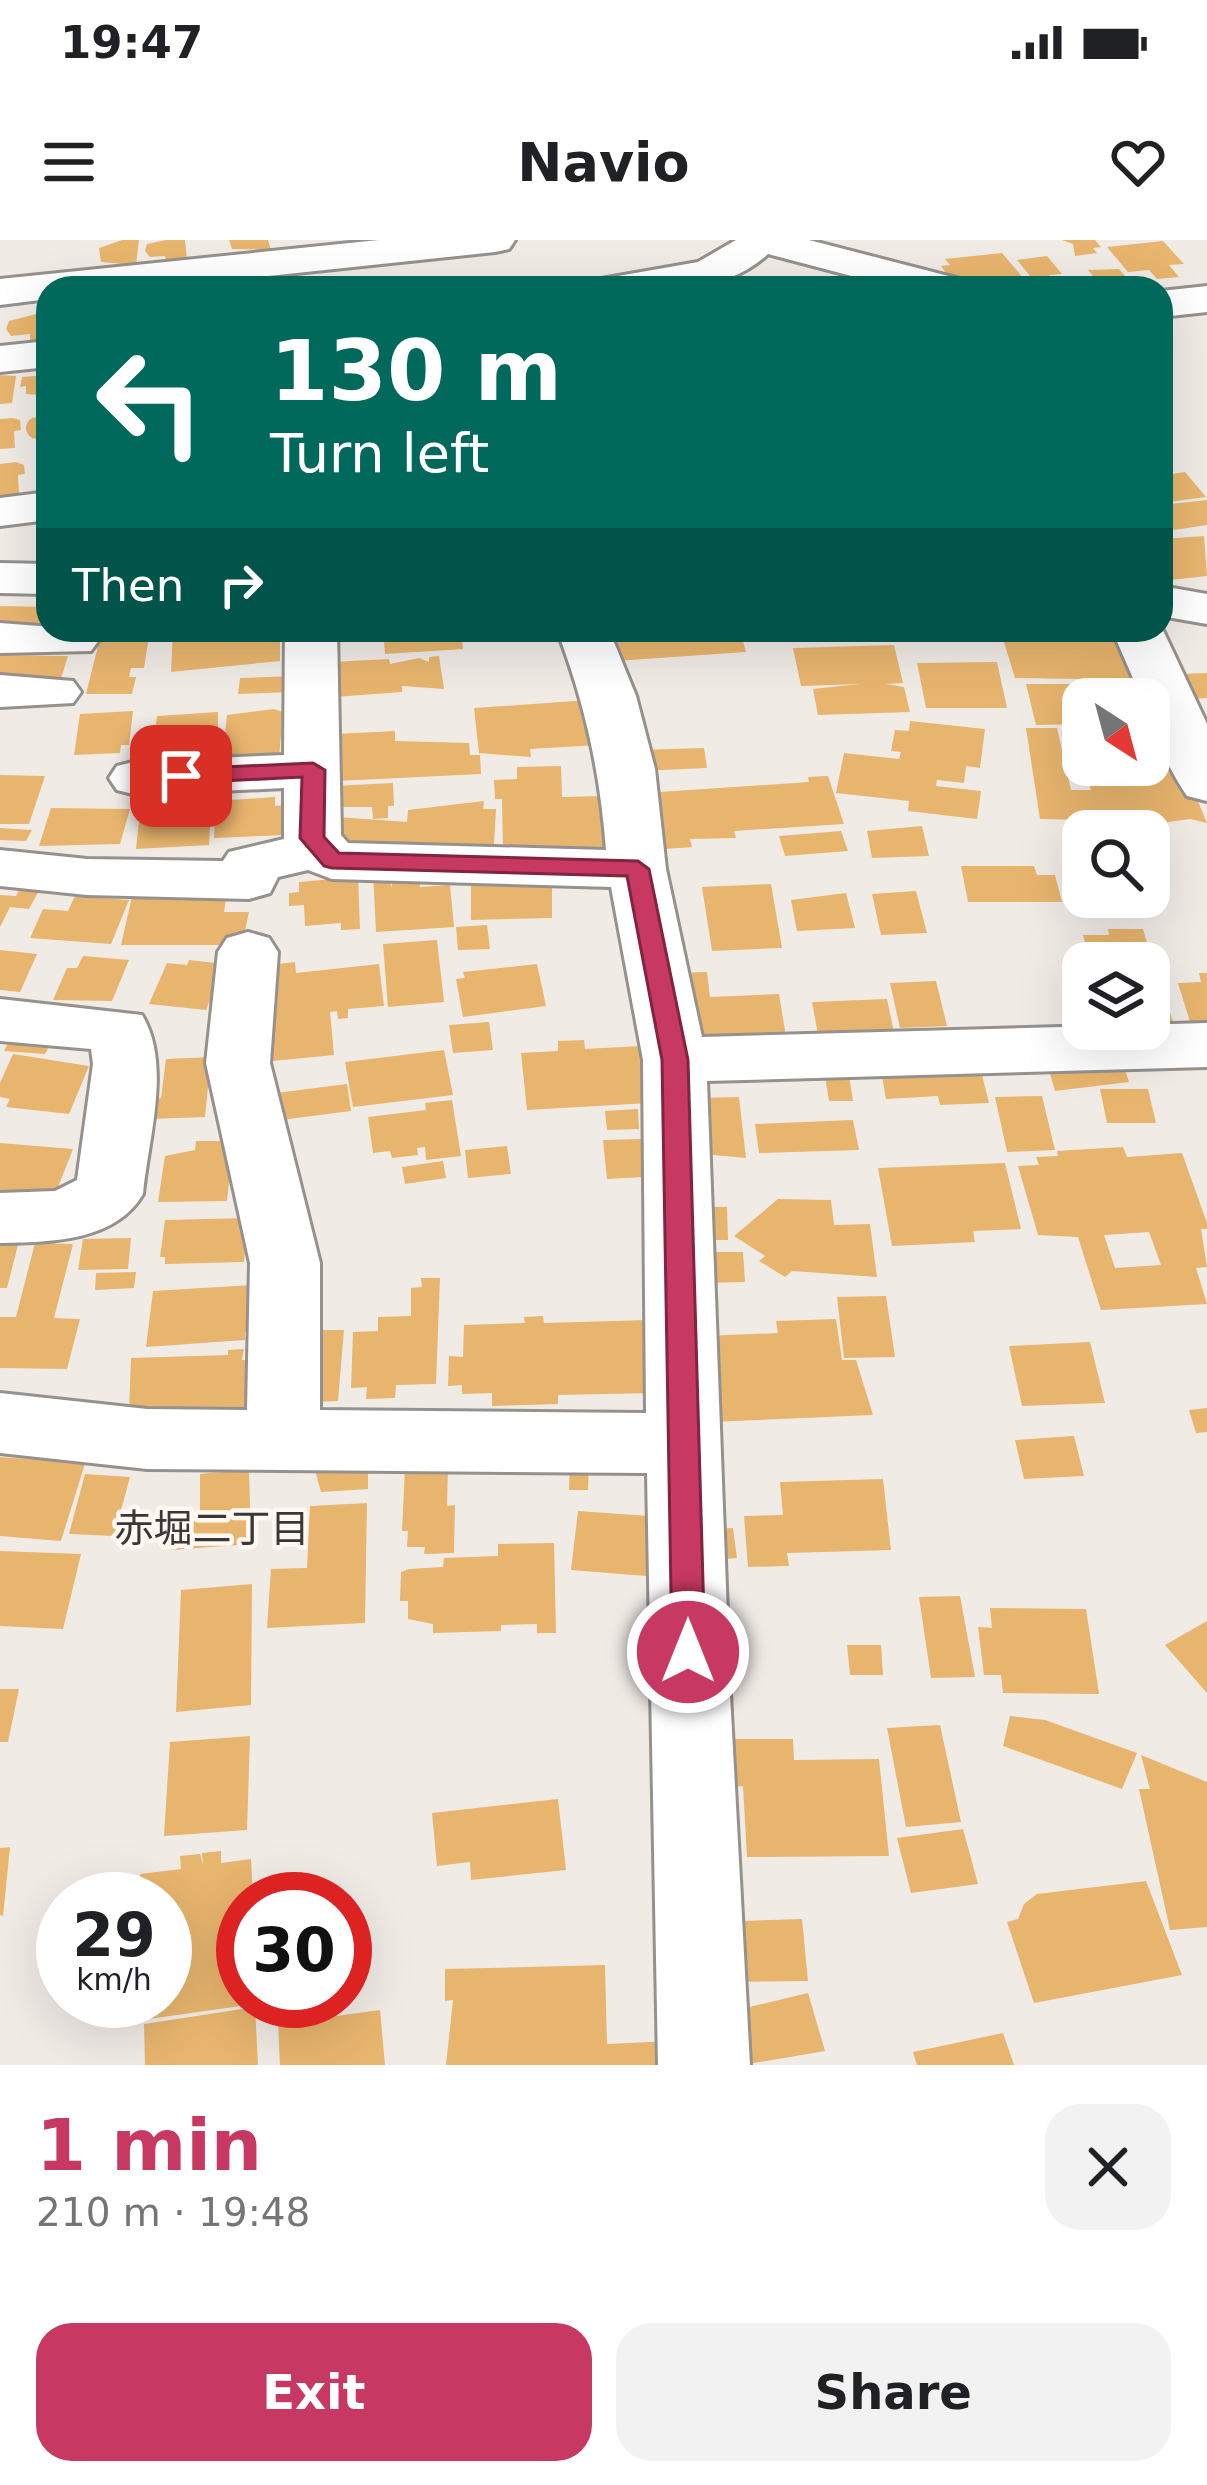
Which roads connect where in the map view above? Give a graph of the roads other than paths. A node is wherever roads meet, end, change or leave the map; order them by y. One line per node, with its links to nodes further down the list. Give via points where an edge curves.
1 (76, 240): 6 (street)
2 (495, 240): 5 (street)
3 (752, 253): 8 (street); 9 (street)
4 (212, 254): 5 (street); 7 (street)
5 (354, 261)
6 (82, 276)
7 (124, 276)
8 (663, 276)
9 (879, 276)
10 (36, 289): 11 (street)
11 (0, 292)
12 (1207, 299): 13 (street)
13 (1173, 303)
14 (36, 355): 15 (street)
15 (0, 359)
16 (36, 508): 17 (street)
17 (0, 512)
18 (0, 578): 19 (street)
19 (36, 579)
20 (1173, 603): 21 (street)
21 (1207, 609)
22 (0, 638): 23 (street)
23 (36, 639)
24 (310, 642): 29 (street)
25 (588, 642): 34 (street, via 627,769)
26 (1143, 642): 31 (street)
27 (0, 691): 28 (street)
28 (54, 692)
29 (313, 770): 30 (street); 32 (street, via 312,838)
30 (137, 778)
31 (1207, 784)
32 (322, 849): 33 (street, via 249,865 249,880); 34 (street, via 332,861)
33 (0, 868)
34 (638, 869): 38 (street)
35 (248, 952): 41 (street, via 238,1063 285,1263)
36 (0, 1020): 39 (street, via 120,1030 125,1064 109,1195 64,1216)
37 (1207, 1045): 38 (street)
38 (675, 1060): 42 (street)
39 (0, 1218)
40 (0, 1424): 41 (street, via 147,1439)
41 (283, 1439): 42 (street)
42 (687, 1443): 43 (street)
43 (704, 2065)

